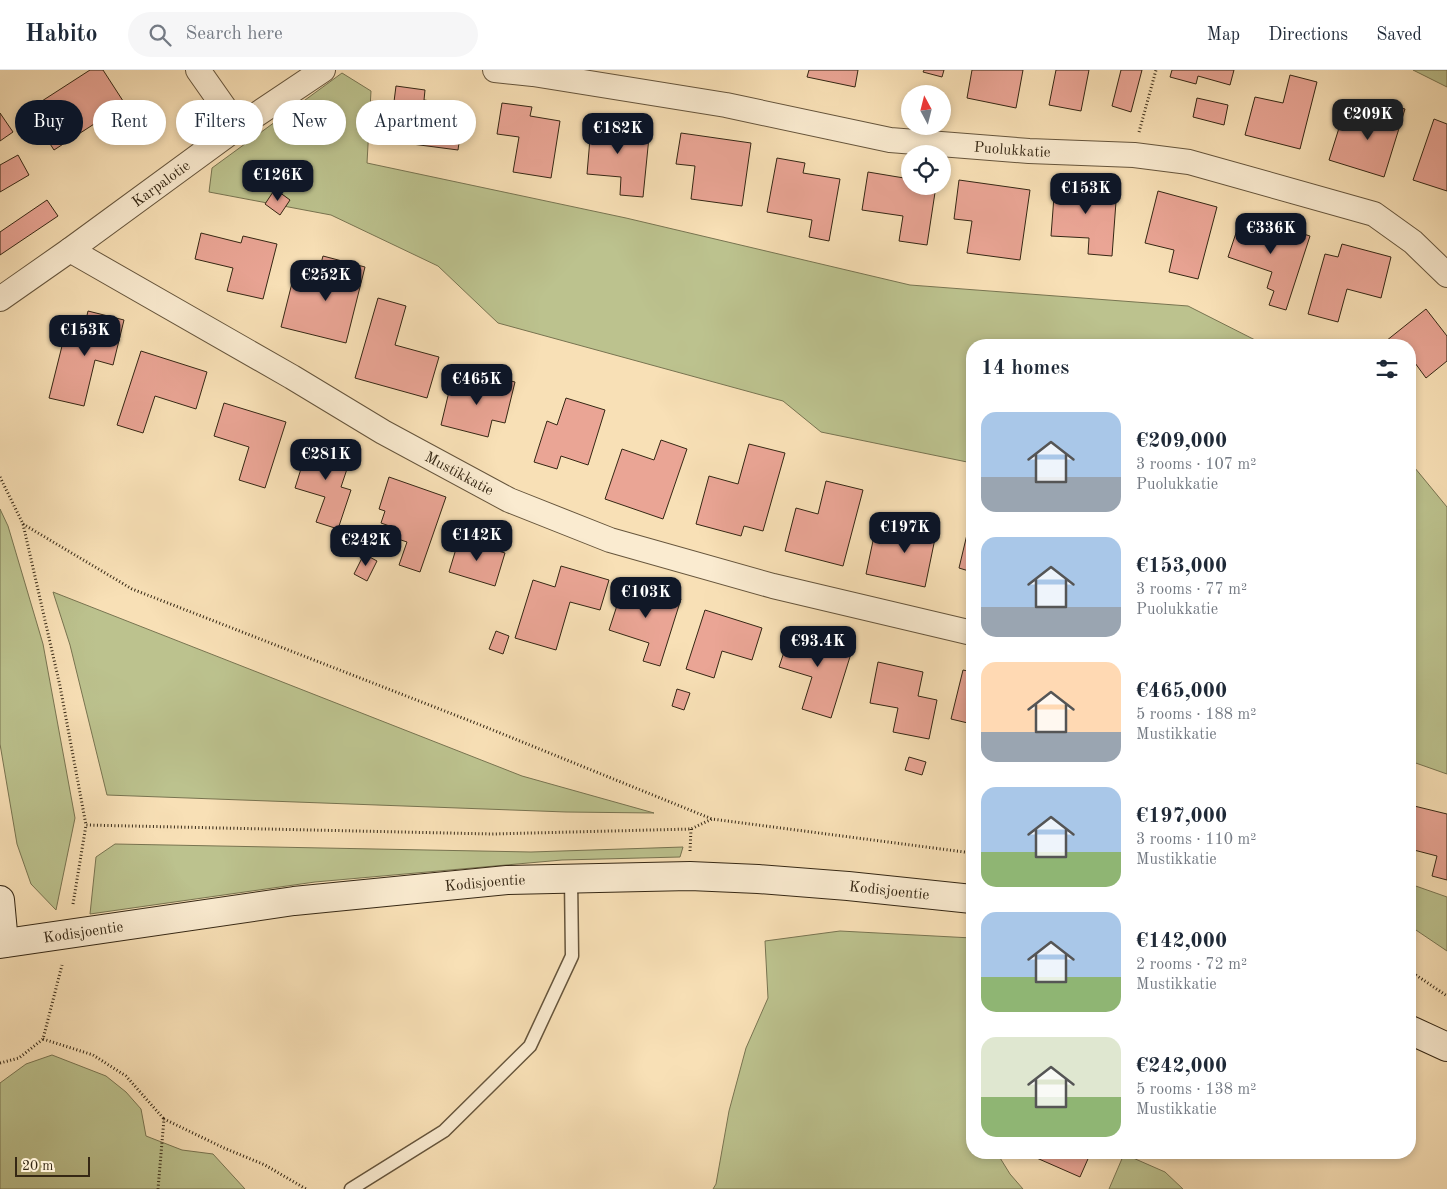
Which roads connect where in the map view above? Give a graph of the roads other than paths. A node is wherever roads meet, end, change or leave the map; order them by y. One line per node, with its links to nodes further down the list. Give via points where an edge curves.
1 (198, 70): 4 (street)
2 (323, 70): 5 (street, Karpalotie)
3 (495, 70): 8 (street, Puolukkatie, via 726,105 890,140 1134,155 1189,162 1374,214 1413,242)
4 (219, 100)
5 (263, 110)
6 (213, 145): 7 (street, Karpalotie)
7 (70, 250): 9 (street, Karpalotie); 10 (street, Mustikkatie, via 384,432 509,500 610,540 773,586)
8 (1447, 275)
9 (0, 299)
10 (966, 632)
11 (571, 878): 12 (street, Kodisjoentie, via 690,876 758,879); 14 (street, Kodisjoentie, via 507,880 294,901); 17 (lane, via 572,956 530,1046 444,1130)
12 (966, 898)
13 (0, 900): 14 (street)
14 (2, 944)
15 (1416, 1033): 16 (street)
16 (1447, 1047)
17 (351, 1189)

